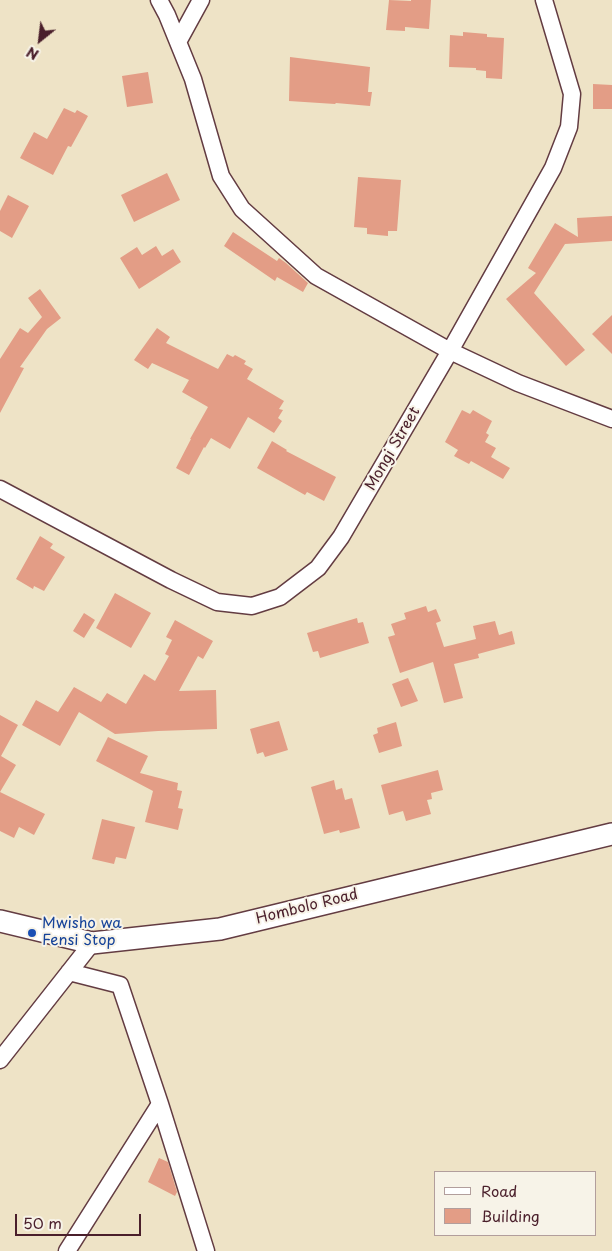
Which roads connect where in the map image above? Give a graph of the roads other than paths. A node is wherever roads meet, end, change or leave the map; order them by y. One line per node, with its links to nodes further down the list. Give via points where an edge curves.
1 (159, 0): 4 (street)
2 (201, 0): 4 (street)
3 (544, 0): 5 (street, Mongi Street, via 572,94 569,127 554,168)
4 (178, 42): 5 (street, via 193,79 221,176 242,209 316,276)
5 (450, 351): 6 (street, via 518,383); 7 (street, Mongi Street, via 341,537 318,568 280,597 252,606 217,602)
6 (612, 419)
7 (0, 489)
8 (612, 834): 10 (street, Hombolo Road, via 220,928)
9 (0, 921): 10 (street, Hombolo Road)
10 (92, 943): 11 (street)
11 (69, 972): 12 (street); 13 (street, via 120,985)
12 (0, 1060)
13 (160, 1104): 14 (street); 15 (street)
14 (67, 1251)
15 (206, 1251)

